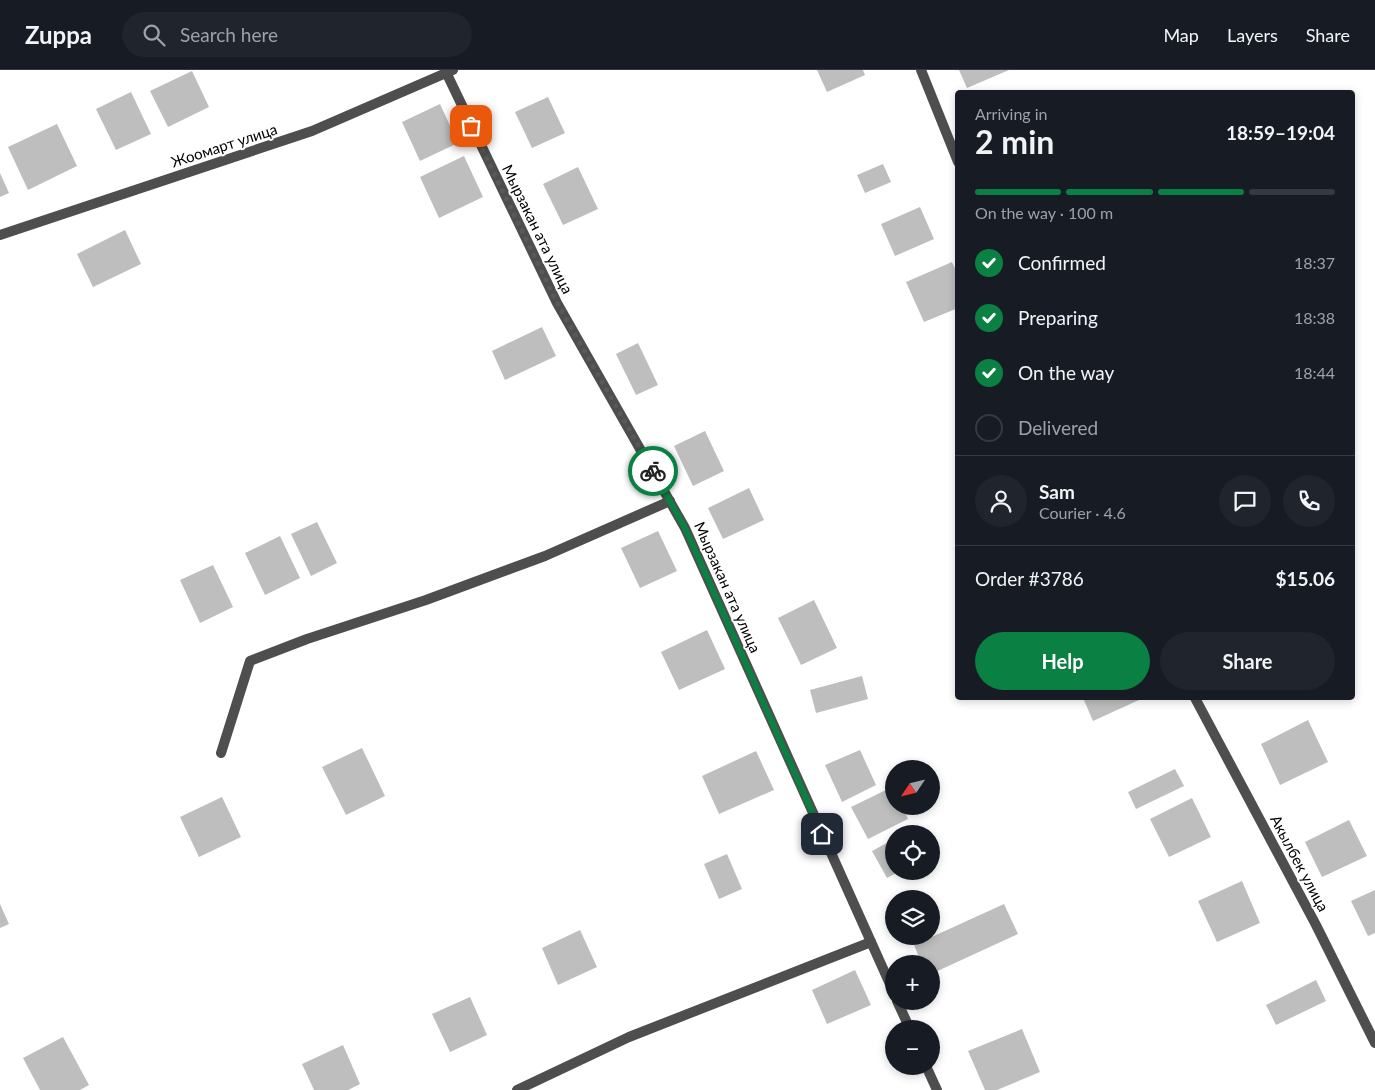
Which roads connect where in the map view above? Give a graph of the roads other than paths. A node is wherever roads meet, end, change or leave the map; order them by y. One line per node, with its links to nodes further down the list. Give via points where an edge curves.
1 (921, 70): 3 (street)
2 (448, 71): 4 (street, Жоомарт улица, via 312,131); 5 (street, Мырзакан ата улица, via 557,303)
3 (955, 155)
4 (0, 235)
5 (670, 501): 7 (street, via 545,556 250,661); 8 (street, Мырзакан ата улица)
6 (1197, 700): 10 (street, Акылбек улица)
7 (221, 753)
8 (871, 942): 9 (street, Мырзакан ата улица); 12 (street, via 629,1037)
9 (885, 973)
10 (1375, 1043)
11 (930, 1075): 13 (street)
12 (517, 1090)
13 (937, 1090)

